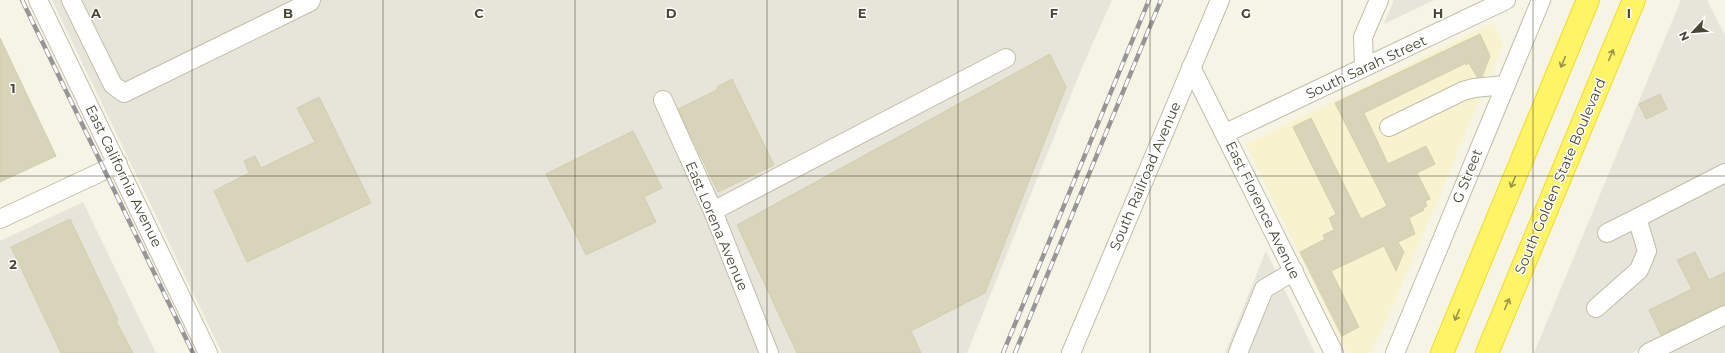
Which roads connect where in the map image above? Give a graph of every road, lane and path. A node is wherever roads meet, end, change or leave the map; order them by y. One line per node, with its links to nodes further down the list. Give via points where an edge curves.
1 (38, 0): 17 (street, East California Avenue)
2 (71, 0): 3 (street, via 113,85 124,93)
3 (311, 0)
4 (1220, 0): 11 (street, South Railroad Avenue)
5 (1379, 0): 12 (street, via 1364,37)
6 (1506, 0): 12 (street, South Sarah Street)
7 (1541, 0): 13 (street, G Street)
8 (1588, 0): 32 (highway, one-way to 32)
9 (1634, 0): 33 (highway, South Golden State Boulevard, one-way to 9)
10 (1006, 58): 19 (street)
11 (1191, 67): 16 (street, East Florence Avenue); 28 (street, South Railroad Avenue)
12 (1364, 67): 16 (street, South Sarah Street)
13 (1505, 85): 15 (street, via 1463,91); 31 (street, G Street)
14 (663, 100): 19 (street, East Lorena Avenue)
15 (1389, 127)
16 (1226, 133): 23 (street, East Florence Avenue)
17 (118, 164): 21 (street); 26 (street, East California Avenue)
18 (1725, 174): 20 (street)
19 (713, 211): 27 (street, East Lorena Avenue)
20 (1637, 218): 22 (street); 24 (street, via 1647,251 1639,270)
21 (0, 220)
22 (1607, 233)
23 (1294, 271): 29 (street, via 1264,289); 30 (street, East Florence Avenue)
24 (1596, 308)
25 (1725, 315): 34 (street)
26 (208, 353)
27 (769, 353)
28 (1071, 353)
29 (1238, 353)
30 (1334, 353)
31 (1395, 353)
32 (1442, 353)
33 (1487, 353)
34 (1648, 353)

